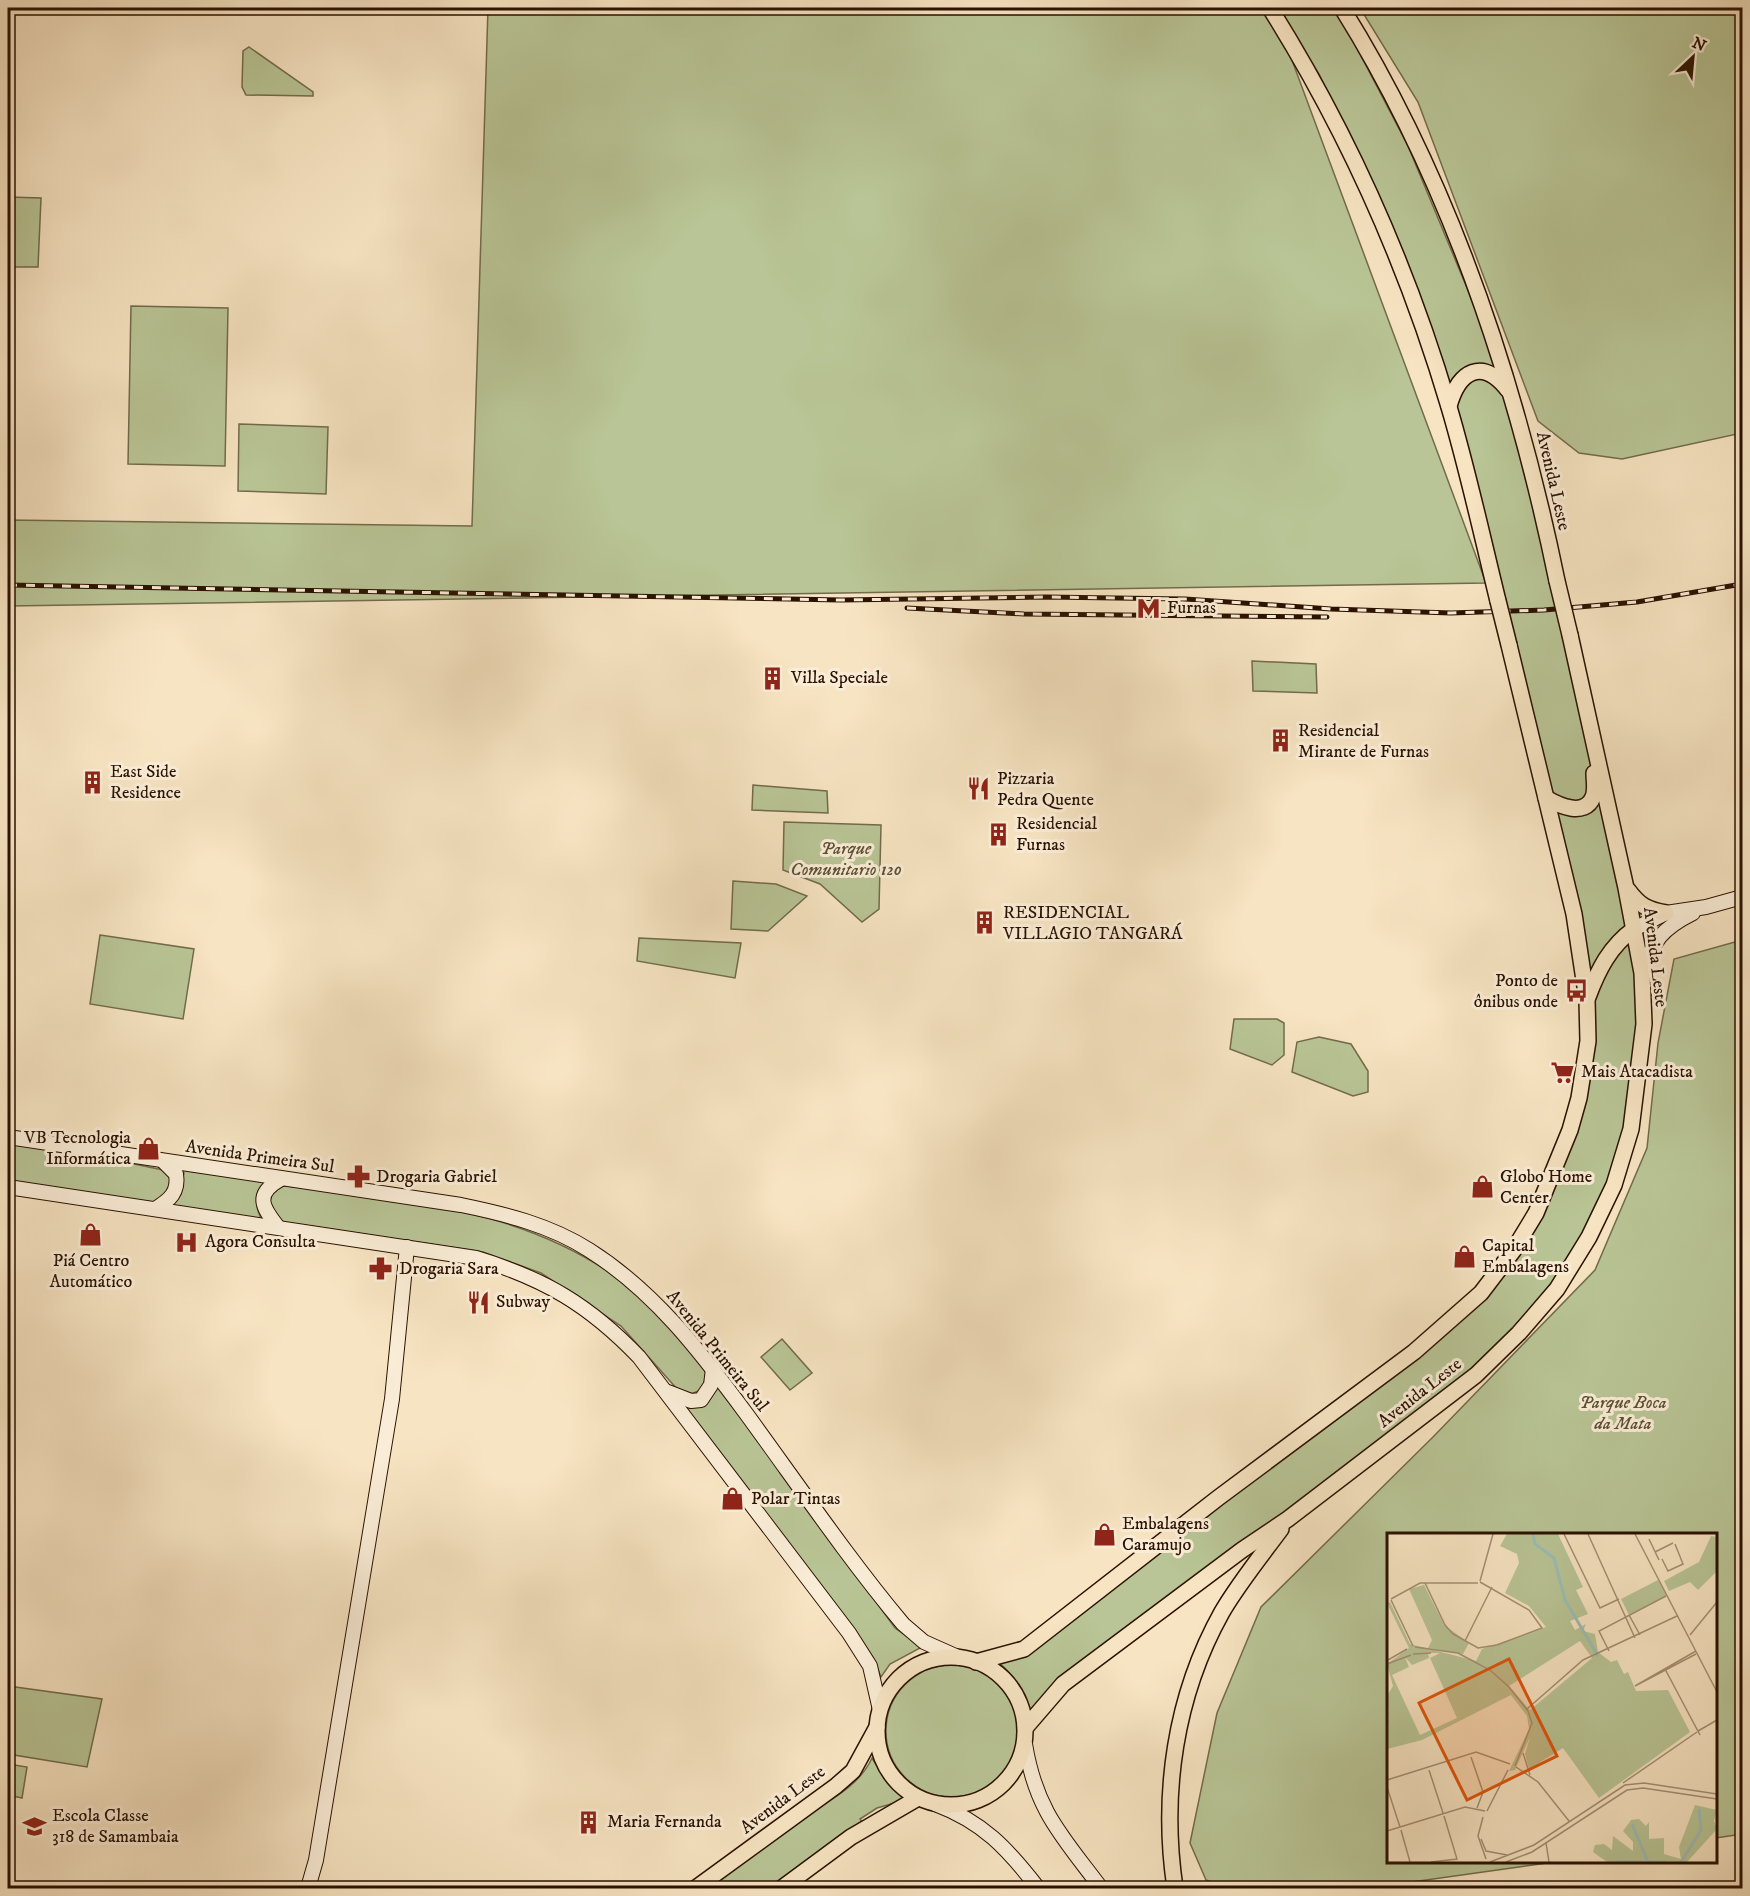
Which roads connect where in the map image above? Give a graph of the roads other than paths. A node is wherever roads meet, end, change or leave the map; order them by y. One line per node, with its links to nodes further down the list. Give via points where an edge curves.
1 (1270, 8): 4 (main road, Avenida Leste, via 1308,70 1369,194 1409,289)
2 (1342, 8): 3 (main road, Avenida Leste, via 1388,88 1439,194)
3 (1510, 391): 4 (main road, via 1494,375 1473,371 1461,379); 5 (main road, Avenida Leste, bridge)
4 (1449, 406): 6 (main road, Avenida Leste, bridge)
5 (1594, 747): 6 (main road, via 1591,801 1573,808); 7 (main road, Avenida Leste)
6 (1546, 798): 13 (main road, Avenida Leste, via 1574,914)
7 (1626, 888): 10 (main road, via 1649,910); 11 (main road, Avenida Leste)
8 (1743, 897): 9 (main road)
9 (1706, 907): 10 (main road); 12 (main road, via 1666,928 1653,945)
10 (1666, 913): 11 (main road)
11 (1634, 929): 12 (main road, Avenida Leste); 13 (main road, via 1618,940 1605,959)
12 (1642, 973): 23 (main road, Avenida Leste, via 1644,1024 1631,1129 1614,1185 1557,1290 1476,1375)
13 (1587, 1000): 25 (main road, Avenida Leste, via 1584,1070 1570,1130 1536,1213 1481,1293 1414,1352 1024,1649)
14 (8, 1137): 15 (main road, Avenida Primeira Sul)
15 (163, 1161): 16 (main road, Avenida Primeira Sul); 18 (main road, via 176,1174 177,1187 170,1199)
16 (281, 1179): 19 (main road, via 267,1188 263,1200); 21 (main road, Avenida Primeira Sul, via 461,1205 546,1228 587,1248 625,1275 671,1317)
17 (8, 1187): 18 (main road)
18 (156, 1209): 19 (main road)
19 (278, 1227): 20 (main road)
20 (406, 1247): 22 (main road, via 476,1258 555,1290 602,1320); 32 (main road, via 392,1399 316,1860)
21 (713, 1369): 22 (main road, via 711,1385 701,1400 691,1401); 24 (main road, Avenida Primeira Sul, via 903,1624 924,1642)
22 (666, 1391): 26 (main road, via 849,1633 870,1666)
23 (1288, 1519): 28 (main road, Avenida Leste, via 1063,1684); 37 (main road, via 1222,1612 1188,1690 1180,1718 1169,1818)
24 (960, 1658): 25 (main road); 26 (main road, via 926,1662 910,1670 897,1681)
25 (976, 1662): 28 (main road, via 1005,1681 1019,1702)
26 (880, 1710): 27 (main road)
27 (877, 1727): 30 (main road, via 878,1744 892,1776); 33 (main road, Avenida Leste, via 853,1771)
28 (1026, 1727): 29 (main road)
29 (1025, 1744): 31 (main road, via 1011,1776 992,1793 969,1803); 36 (main road, via 1031,1778 1044,1810)
30 (918, 1798): 31 (main road); 34 (main road, via 851,1838)
31 (935, 1803): 35 (main road, via 960,1813 995,1838)
32 (308, 1888)
33 (696, 1888)
34 (782, 1888)
35 (1038, 1888)
36 (1101, 1888)
37 (1175, 1888)

